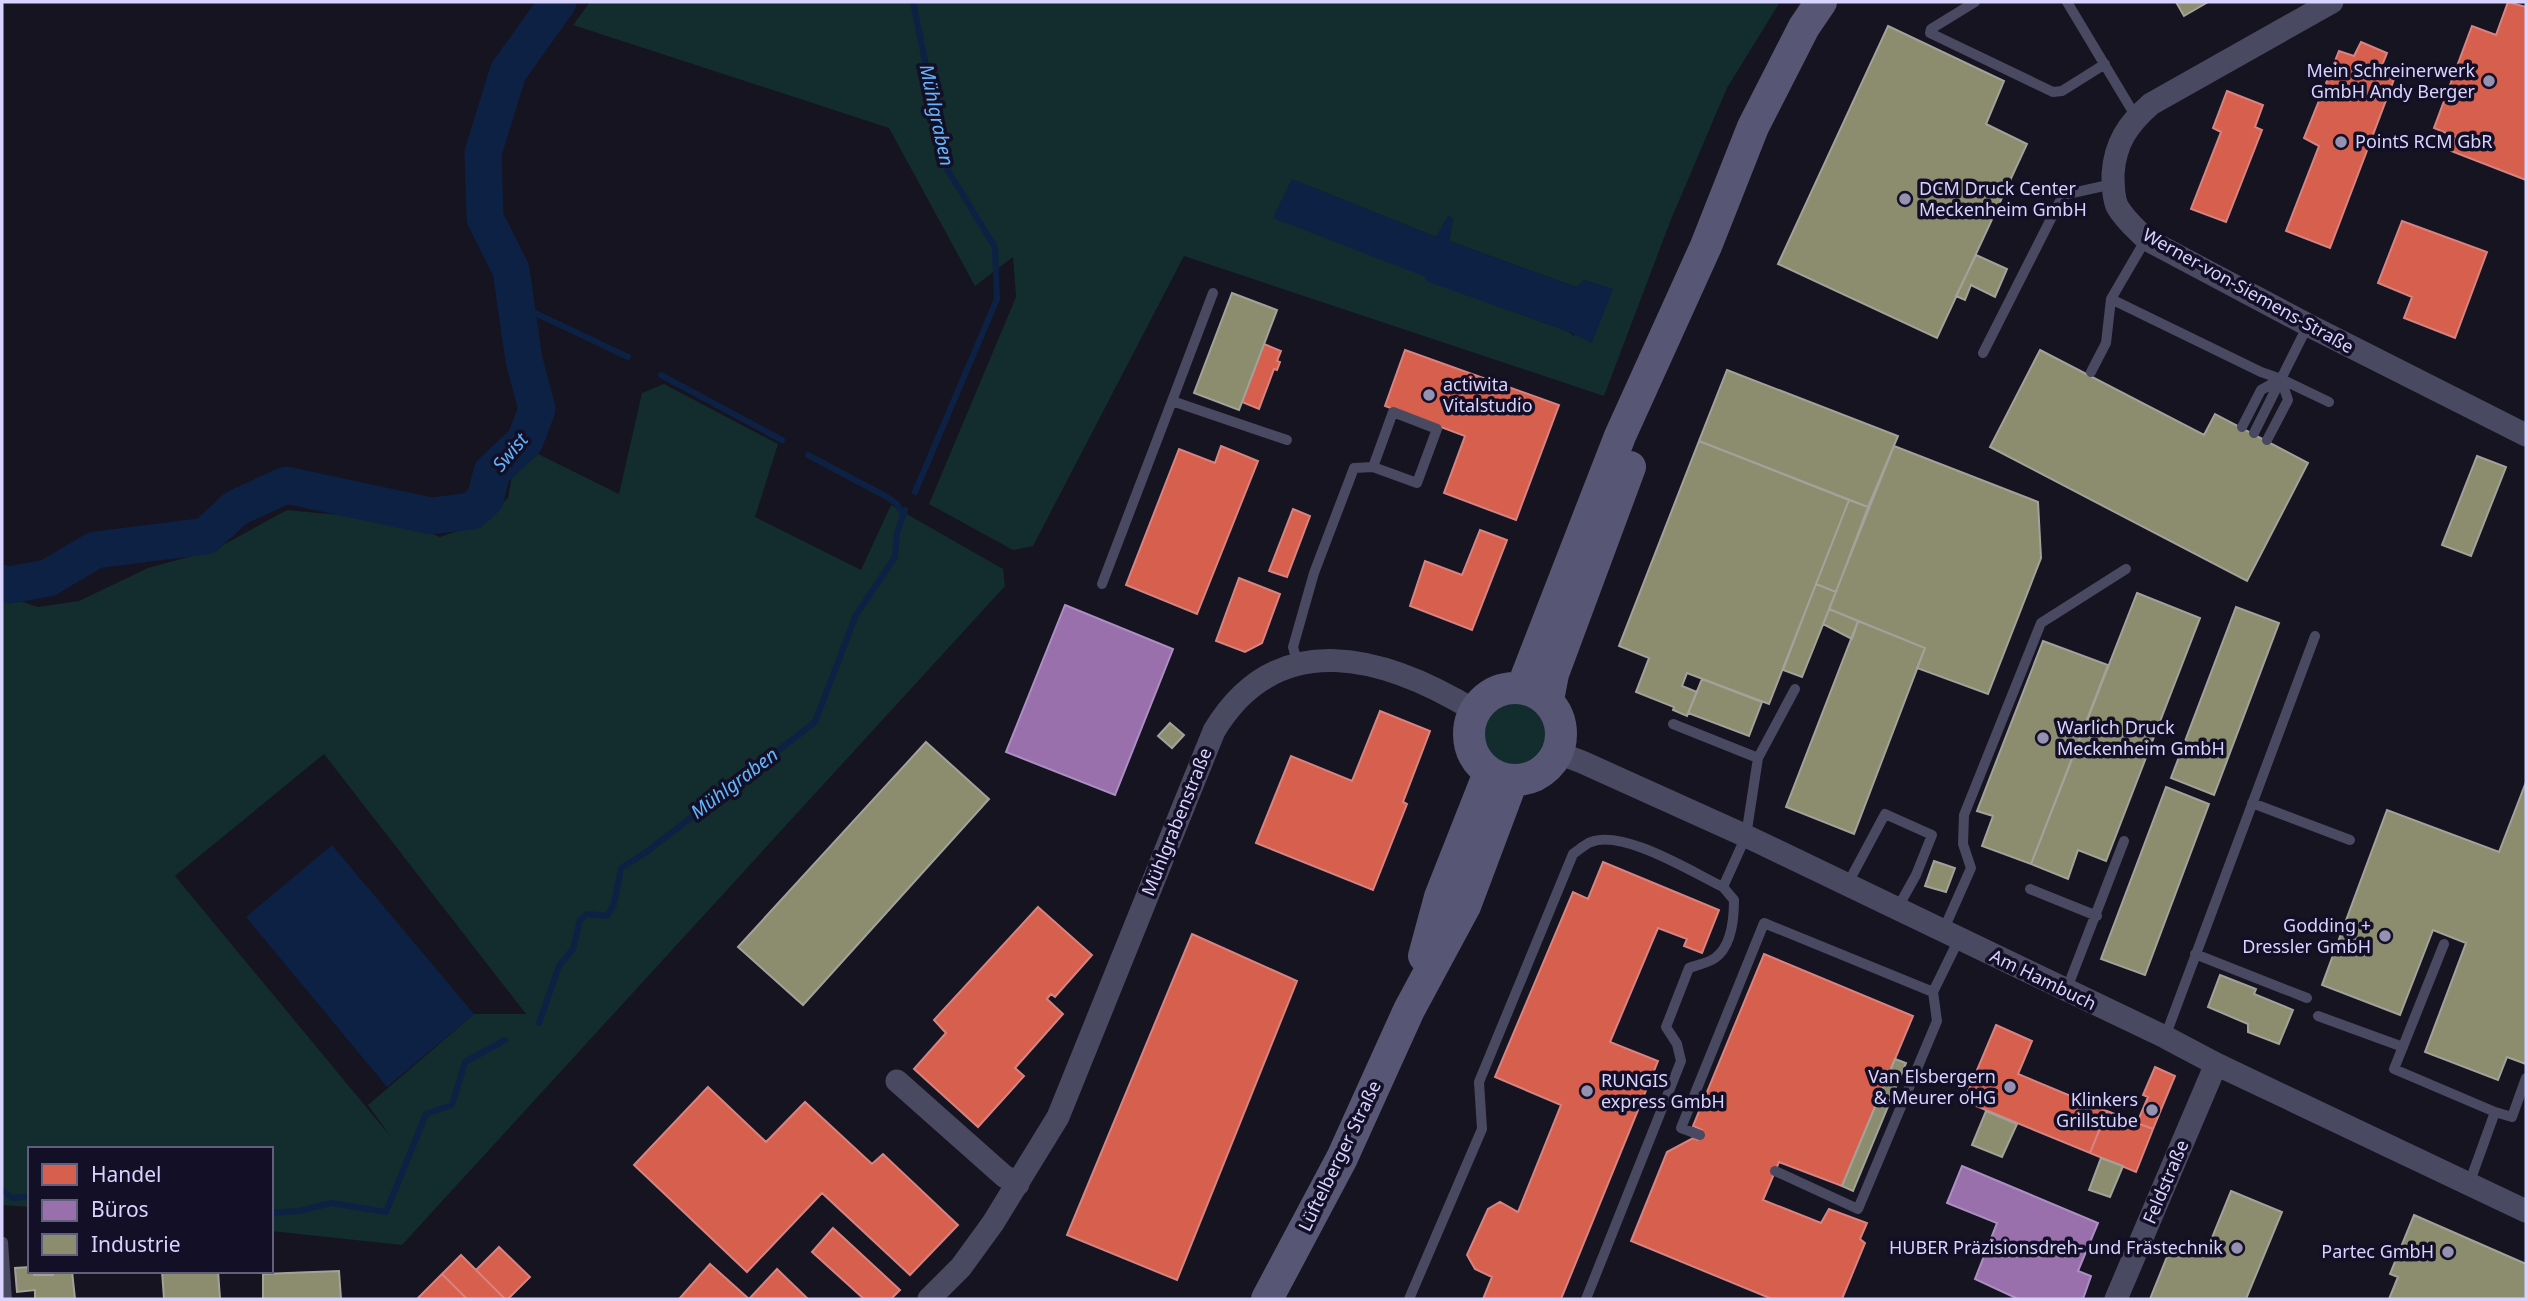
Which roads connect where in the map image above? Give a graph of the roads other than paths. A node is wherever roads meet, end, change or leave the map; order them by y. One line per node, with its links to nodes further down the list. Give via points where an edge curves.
1 (1821, 2): 28 (main road, via 1753,127 1553,674)
2 (1975, 2): 5 (lane, via 1930,33 2053,92)
3 (2067, 2): 5 (lane)
4 (2332, 2): 6 (street, Werner-von-Siemens-Straße, via 2151,104)
5 (2105, 64): 6 (lane)
6 (2136, 117): 7 (street, Werner-von-Siemens-Straße, via 2117,149)
7 (2113, 184): 8 (street, Werner-von-Siemens-Straße, via 2116,205); 12 (lane, via 2063,195)
8 (2146, 239): 10 (lane); 11 (street, Werner-von-Siemens-Straße)
9 (1213, 293): 15 (lane)
10 (2111, 299): 13 (lane, via 2106,343); 14 (lane)
11 (2308, 325): 14 (lane); 19 (street, Werner-von-Siemens-Straße)
12 (1983, 353)
13 (2091, 372)
14 (2281, 379): 16 (lane); 17 (lane, via 2261,390); 18 (lane); 21 (lane, via 2288,400)
15 (1172, 401): 20 (lane); 24 (lane)
16 (2329, 402)
17 (2242, 427)
18 (2254, 433)
19 (2526, 435)
20 (1287, 440)
21 (2267, 440)
22 (1373, 467): 22 (lane, via 1393,412 1437,429 1417,483); 26 (lane, via 1354,468 1324,546 1293,647)
23 (2126, 569): 43 (lane, via 2041,623 1964,816 1963,844 1971,868)
24 (1102, 584)
25 (2315, 636): 34 (lane)
26 (1298, 665): 29 (street, Mühlgrabenstraße, via 1341,659 1369,664); 58 (street, Mühlgrabenstraße, via 1269,675 1236,699 1214,731 1066,1100)
27 (1795, 689): 32 (lane)
28 (1535, 694): 29 (main road, via 1508,688 1483,700); 31 (main road, via 1556,712 1561,725)
29 (1475, 711): 33 (main road, via 1469,731 1472,751 1479,764)
30 (1673, 724): 32 (lane)
31 (1558, 754): 33 (main road, via 1539,774 1526,780); 35 (street, Am Hambuch)
32 (1758, 758): 35 (lane)
33 (1501, 777): 64 (main road, Lüftelberger Straße, via 1440,897 1409,1010 1342,1158)
34 (2252, 803): 36 (lane); 45 (lane)
35 (1746, 836): 38 (street, Am Hambuch); 39 (lane)
36 (2350, 840)
37 (2124, 841): 42 (lane)
38 (1847, 885): 41 (street, Am Hambuch); 41 (lane, via 1885,814 1932,835)
39 (1723, 887): 65 (lane, via 1627,841 1591,842 1573,854 1479,1082 1482,1129); 66 (lane, via 1734,900 1734,921 1716,958 1689,968 1667,1027 1681,1060)
40 (2031, 889): 42 (lane)
41 (1897, 909): 43 (street, Am Hambuch)
42 (2097, 916): 46 (lane)
43 (1951, 935): 46 (street, Am Hambuch); 47 (lane)
44 (2444, 944): 51 (lane)
45 (2195, 954): 48 (lane); 50 (lane)
46 (2066, 991): 50 (street, Am Hambuch)
47 (1933, 992): 56 (lane, via 1764,923 1681,1129); 57 (lane, via 1937,1021 1858,1209)
48 (2307, 998)
49 (2318, 1016): 51 (lane)
50 (2165, 1037): 52 (street, Am Hambuch)
51 (2403, 1047): 55 (lane, via 2394,1069)
52 (2216, 1065): 59 (street, Am Hambuch); 67 (street, Feldstraße)
53 (2526, 1077): 55 (lane, via 2512,1117)
54 (897, 1081): 58 (street)
55 (2495, 1112): 59 (lane)
56 (1700, 1135)
57 (1775, 1171)
58 (1018, 1184): 63 (street, Mühlgrabenstraße, via 961,1267)
59 (2469, 1184): 60 (street, Am Hambuch)
60 (2526, 1211)
61 (4, 1242): 62 (lane)
62 (7, 1299)
63 (929, 1299)
64 (1267, 1299)
65 (1409, 1299)
66 (1586, 1299)
67 (2116, 1299)

